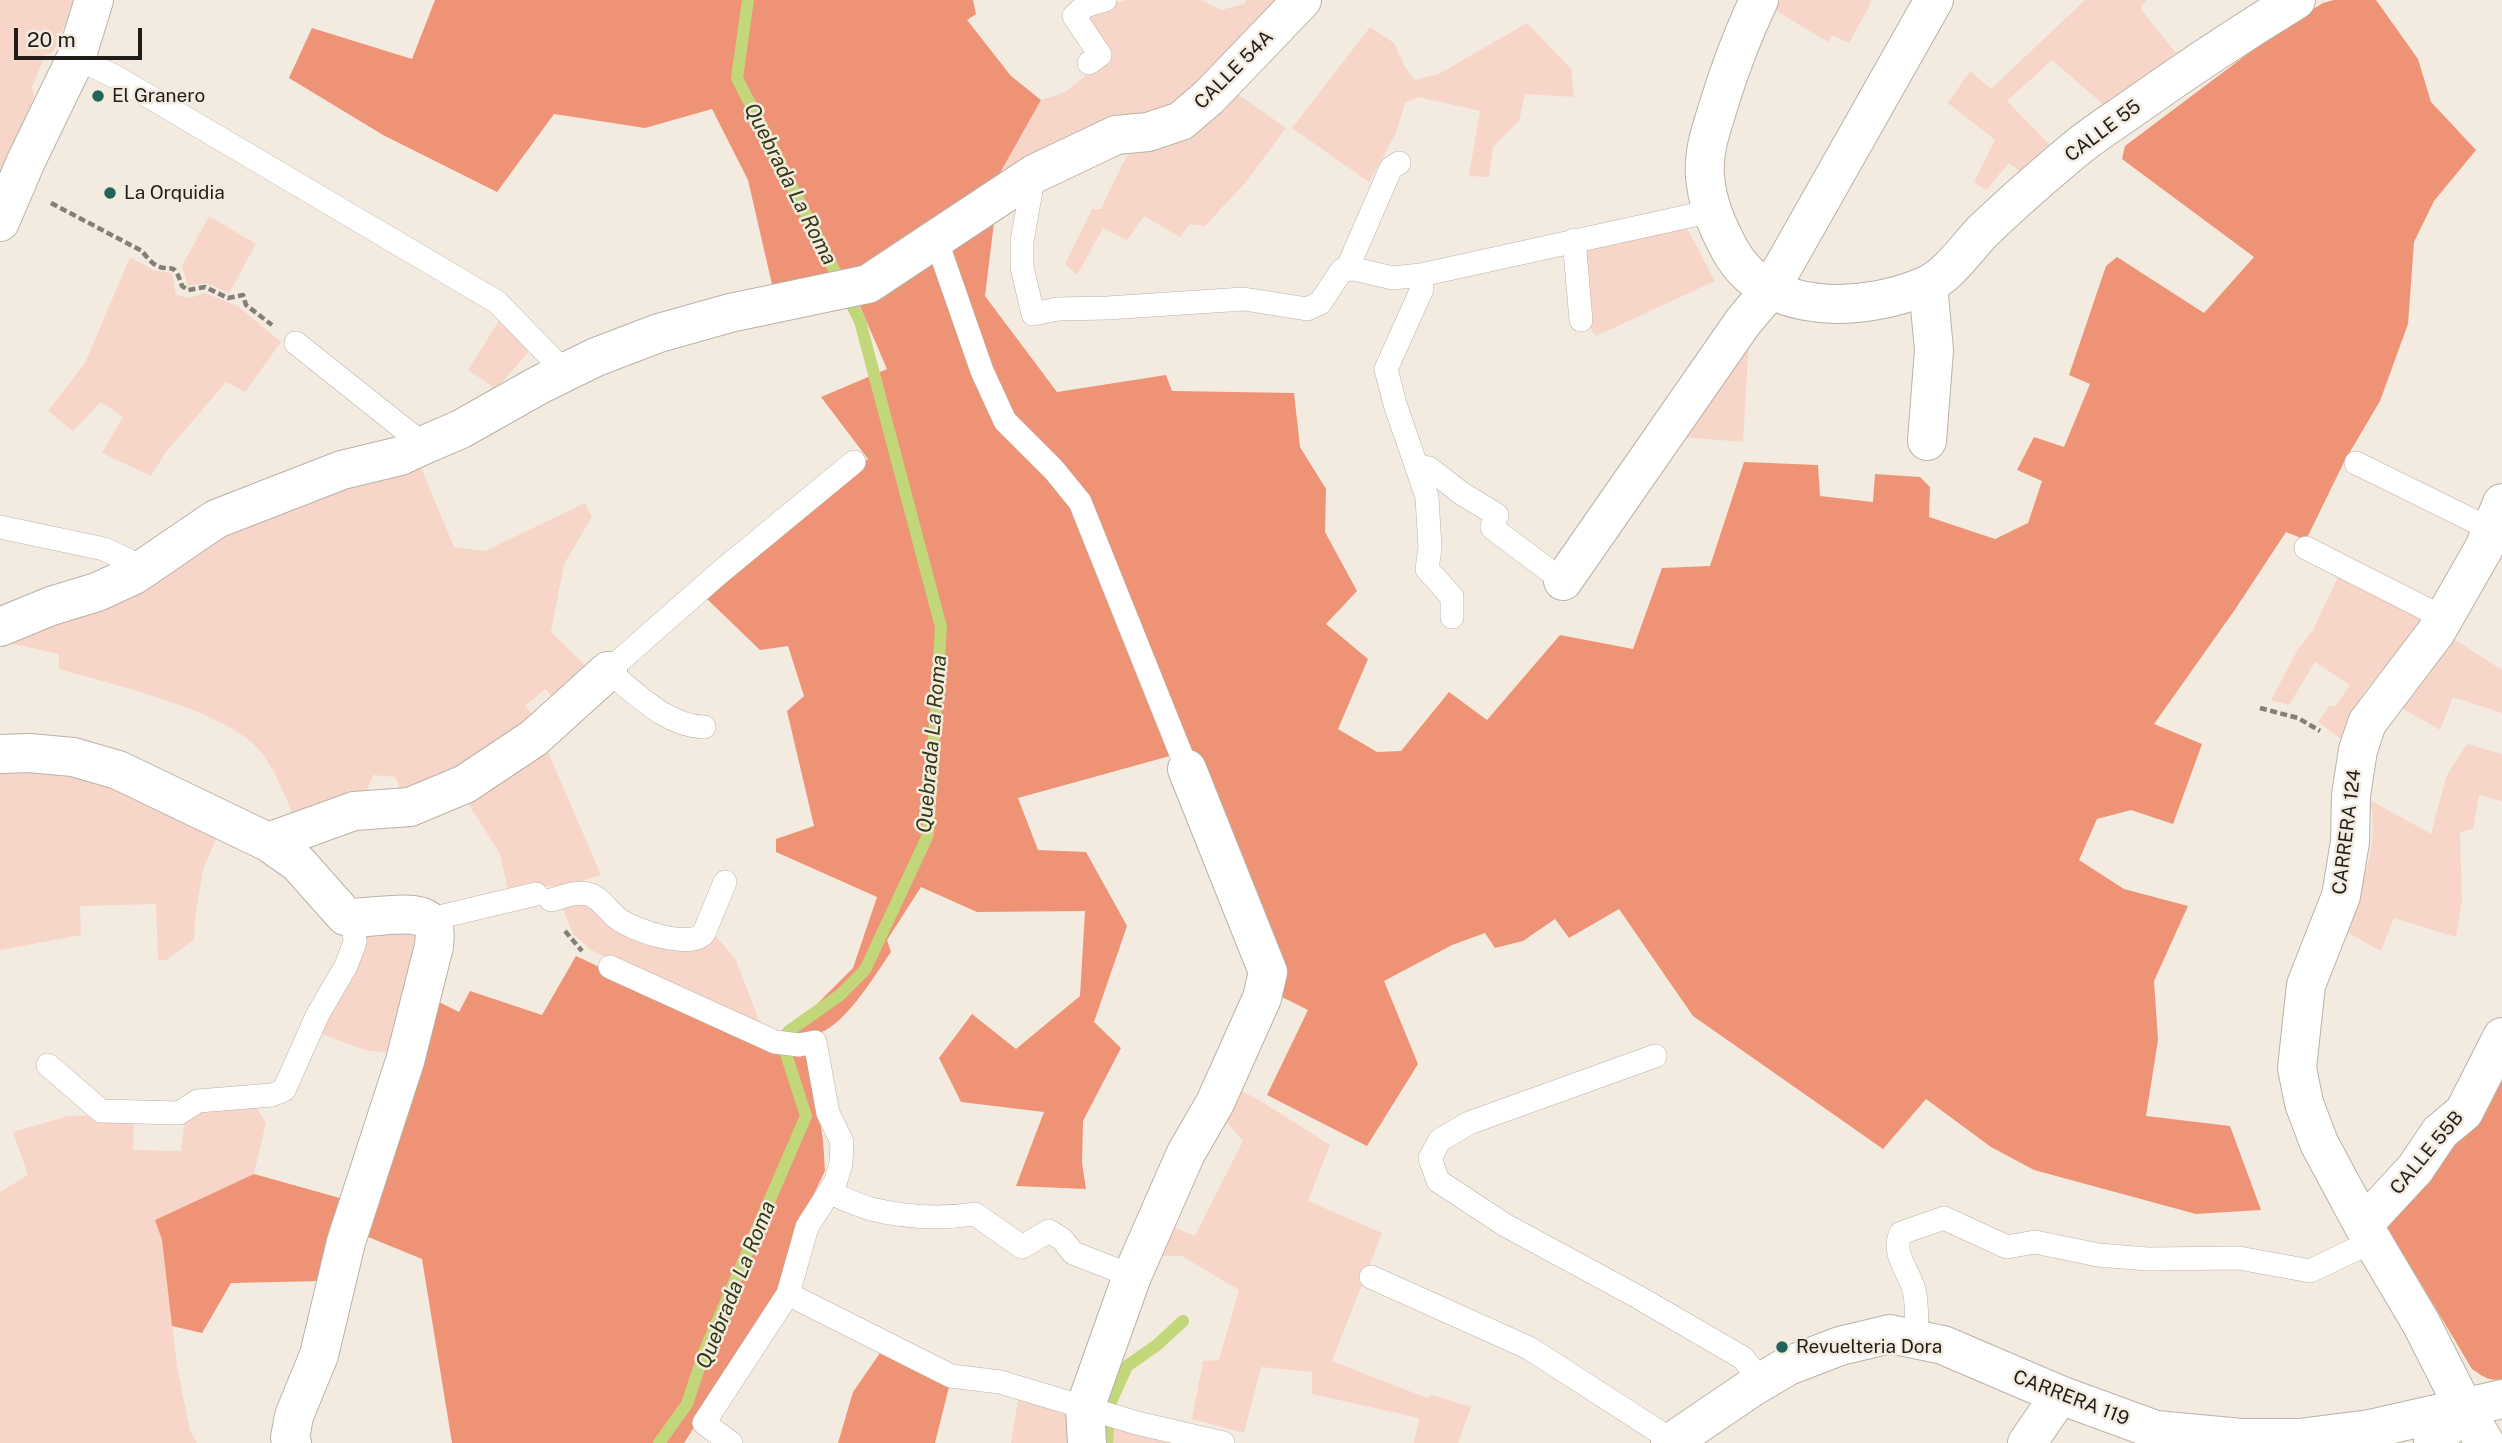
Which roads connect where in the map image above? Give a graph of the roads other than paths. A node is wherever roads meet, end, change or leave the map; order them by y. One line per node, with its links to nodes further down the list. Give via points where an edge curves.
1 (94, 0): 7 (street)
2 (1105, 0): 8 (lane, via 1085,6 1074,16 1100,55)
3 (1302, 0): 10 (street, CALLE 54A, via 1181,121 1149,132 1116,135)
4 (1759, 0): 11 (street, CALLE 55, via 1737,47 1706,145 1705,176)
5 (1934, 0): 18 (street)
6 (2296, 0): 17 (street, CALLE 55, via 2075,149)
7 (75, 58): 12 (street); 21 (lane, via 116,77 497,302)
8 (1089, 63)
9 (1399, 163): 15 (lane, via 1391,168)
10 (1034, 174): 13 (street, CALLE 54A); 15 (lane, via 1022,241 1033,314 1244,299 1307,309 1320,303)
11 (1712, 211): 14 (lane); 18 (street, CALLE 55, via 1739,267)
12 (0, 222)
13 (936, 239): 21 (street, CALLE 54A, via 868,284 659,333); 38 (lane, via 982,371 1005,421 1080,502)
14 (1574, 240): 16 (lane); 19 (lane)
15 (1347, 269): 16 (lane, via 1393,278)
16 (1421, 275): 26 (lane, via 1422,289 1386,369)
17 (1928, 285): 18 (street, CALLE 55, via 1889,299 1846,303 1794,299); 22 (street, via 1934,350)
18 (1770, 290): 31 (street)
19 (1581, 320)
20 (296, 343): 23 (lane)
21 (565, 372): 23 (street)
22 (1927, 441)
23 (424, 445): 30 (street, via 400,456 342,470 216,519)
24 (854, 462): 35 (lane)
25 (2356, 463): 27 (lane)
26 (1418, 466): 31 (lane, via 1429,468 1497,515 1494,530); 32 (lane, via 1427,497 1427,569 1451,597)
27 (2497, 517): 33 (street, CARRERA 124, via 2484,548)
28 (0, 527): 30 (lane, via 104,549)
29 (2305, 548): 33 (lane)
30 (144, 568): 34 (street, via 97,592)
31 (1563, 581)
32 (1452, 617)
33 (2442, 617): 48 (street, CARRERA 124, via 2436,632 2367,723 2351,795 2342,896 2306,985 2297,1068 2304,1103 2319,1143)
34 (0, 627)
35 (608, 671): 36 (lane, via 663,715 682,725); 39 (street, via 534,738 466,784 410,807 354,811)
36 (704, 727)
37 (0, 754): 39 (street, via 73,757 118,770)
38 (1187, 769): 49 (street, via 1268,972 1262,998)
39 (268, 842): 41 (street, via 298,863 345,916)
40 (725, 882): 42 (lane, via 704,933 689,941 656,935 620,920 592,895 577,892)
41 (353, 919): 42 (street, via 398,914); 46 (lane, via 355,942 346,966 318,1014 284,1090 198,1101 179,1113 101,1111)
42 (427, 920): 59 (street, via 434,930 434,946 405,1061 346,1242 319,1355 294,1416)
43 (610, 967): 47 (lane, via 775,1042 816,1042 828,1113 842,1142 841,1164)
44 (2502, 1037): 48 (street, CALLE 55B, via 2464,1112 2440,1132)
45 (1655, 1056): 53 (lane, via 1469,1123 1440,1140 1430,1158 1438,1181 1505,1225 1743,1359)
46 (48, 1065)
47 (830, 1193): 49 (lane, via 870,1209 951,1218 975,1214 1022,1247 1049,1231 1073,1253); 51 (lane, via 807,1227)
48 (2368, 1233): 52 (lane, via 2310,1271 2239,1258 2148,1259 2035,1242 2007,1247 1944,1218 1901,1233 1897,1241 1914,1290); 56 (street, CARRERA 124)
49 (1132, 1276): 57 (street)
50 (1371, 1277): 58 (lane, via 1529,1348)
51 (788, 1294): 57 (lane, via 951,1376 1000,1382); 60 (lane, via 704,1423)
52 (1917, 1340): 53 (street, CARRERA 119, via 1890,1334 1840,1346 1788,1366); 54 (street, CARRERA 119, via 1943,1345)
53 (1762, 1382): 58 (street, CARRERA 119)
54 (2060, 1395): 56 (street, CARRERA 119, via 2156,1430 2241,1438 2299,1438 2370,1429); 62 (street)
55 (2502, 1399): 56 (street, CARRERA 119)
56 (2465, 1408): 63 (street); 64 (street, CARRERA 124)
57 (1088, 1420): 61 (lane, via 1137,1423)
58 (1672, 1442)
59 (292, 1443)
60 (731, 1443)
61 (1223, 1443)
62 (2027, 1443)
63 (2433, 1443)
64 (2485, 1443)

